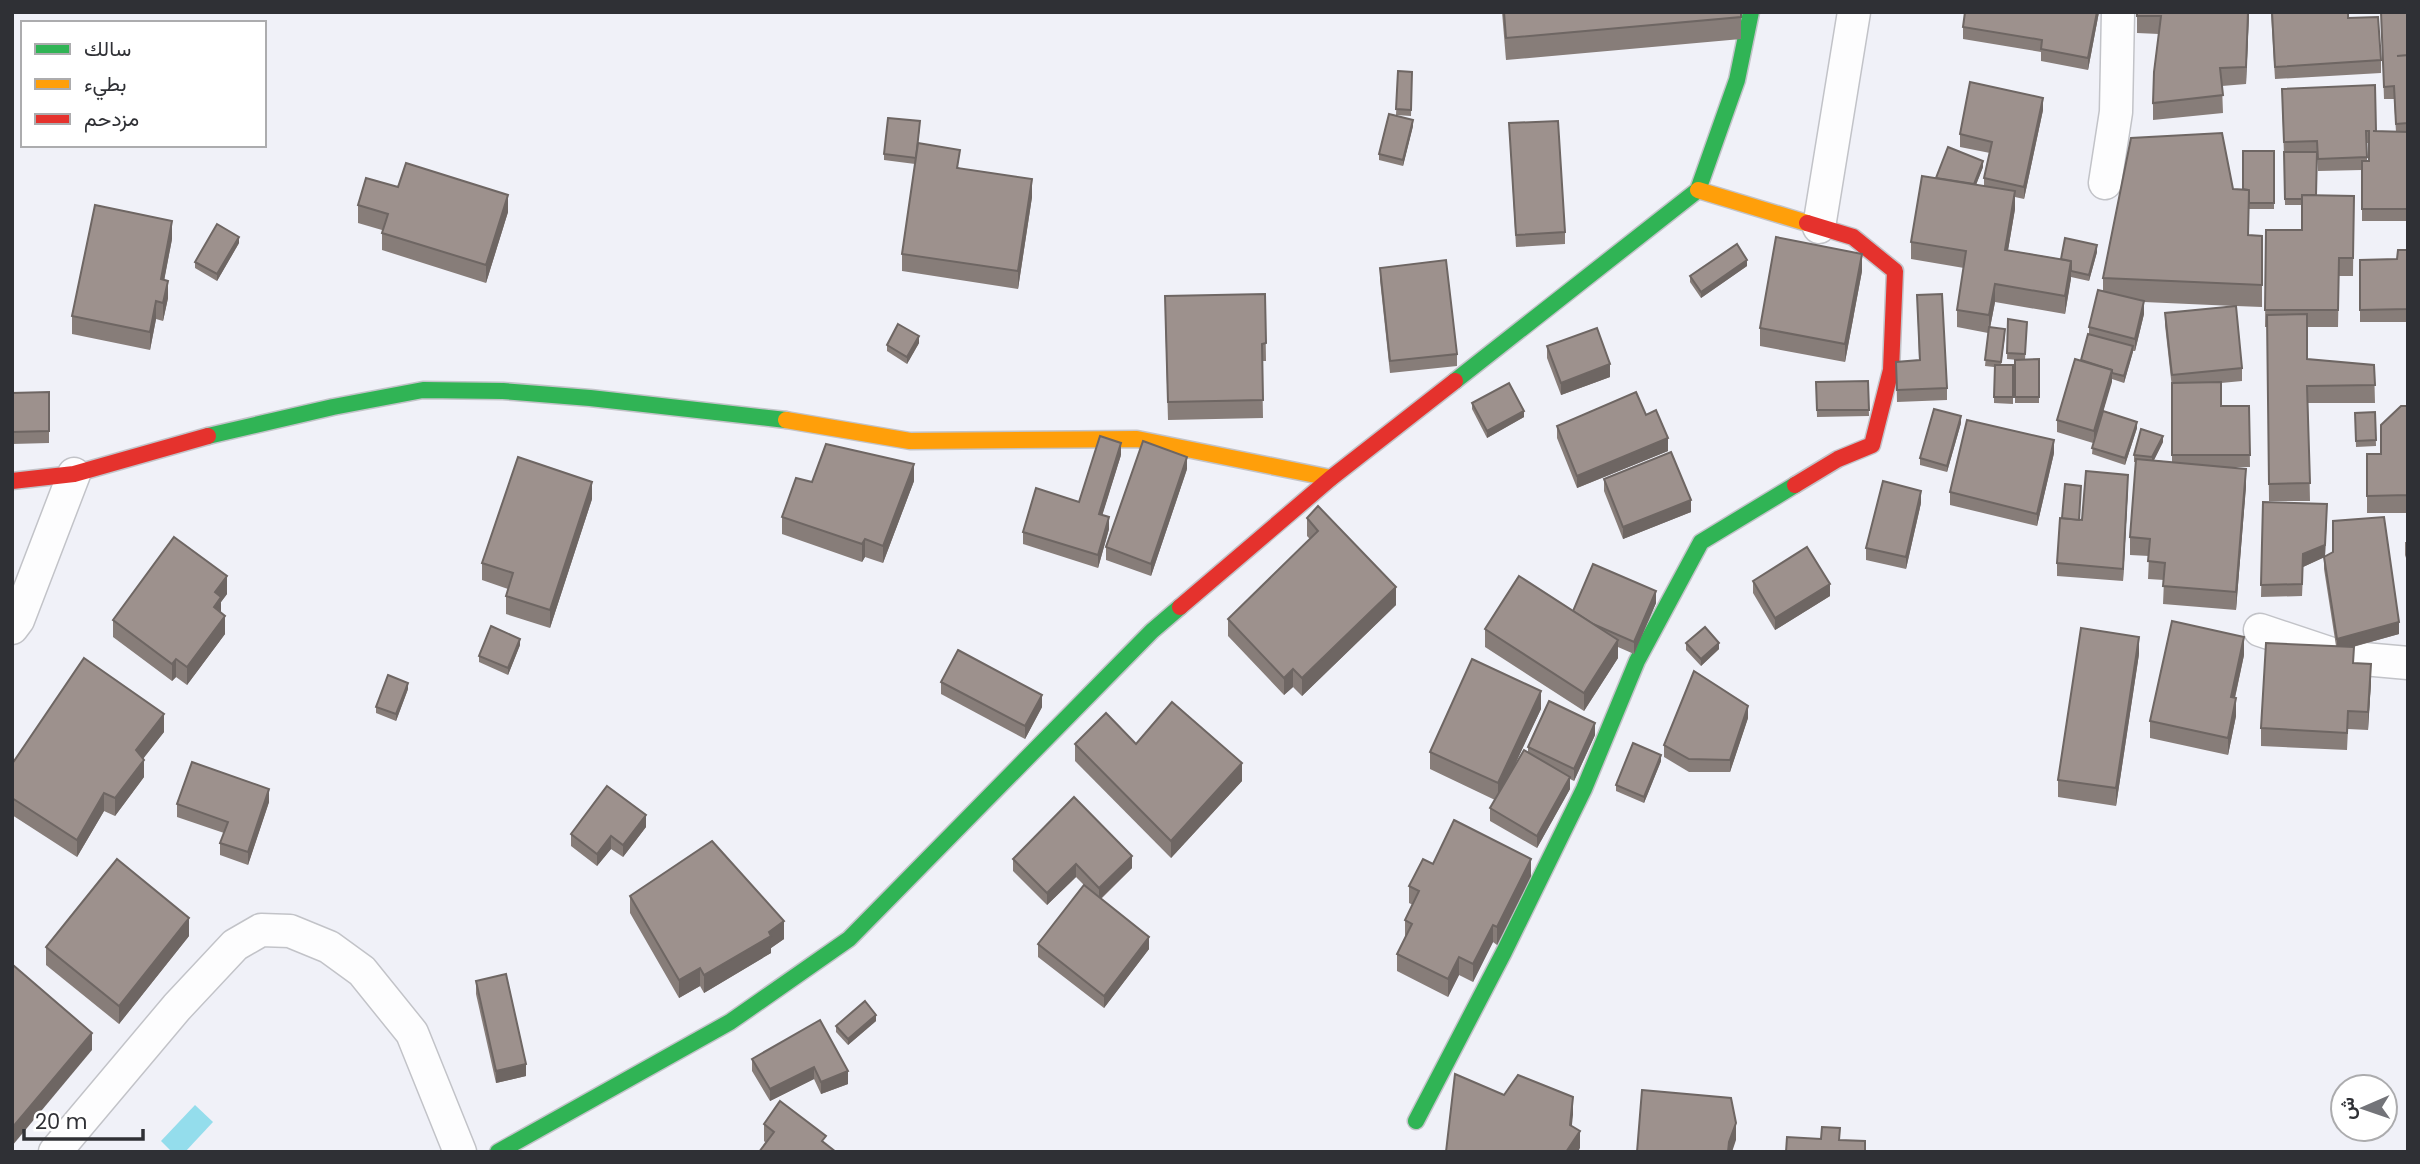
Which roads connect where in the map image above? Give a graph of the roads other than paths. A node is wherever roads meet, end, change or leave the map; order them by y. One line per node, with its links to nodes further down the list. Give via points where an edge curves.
1 (1751, 12): 5 (street, via 1725,118)
2 (1854, 12): 6 (street)
3 (2118, 12): 4 (street, via 2116,112)
4 (2105, 183)
5 (1698, 190): 6 (street); 8 (street)
6 (1819, 228): 13 (street, via 1853,237 1895,271 1891,370 1872,445 1838,458 1701,542 1637,661 1584,789)
7 (74, 474): 8 (street, via 181,442 423,390 590,398 790,420 910,440 1137,439); 9 (street); 10 (street)
8 (1331, 478): 16 (street, via 1152,631 849,939 730,1022)
9 (12, 481)
10 (12, 628)
11 (2260, 630): 12 (street, via 2341,657)
12 (2408, 663)
13 (1416, 1121)
14 (55, 1152): 15 (street, via 177,1007 235,945 261,930 290,931 329,947 362,971 412,1033)
15 (460, 1152)
16 (498, 1152)

